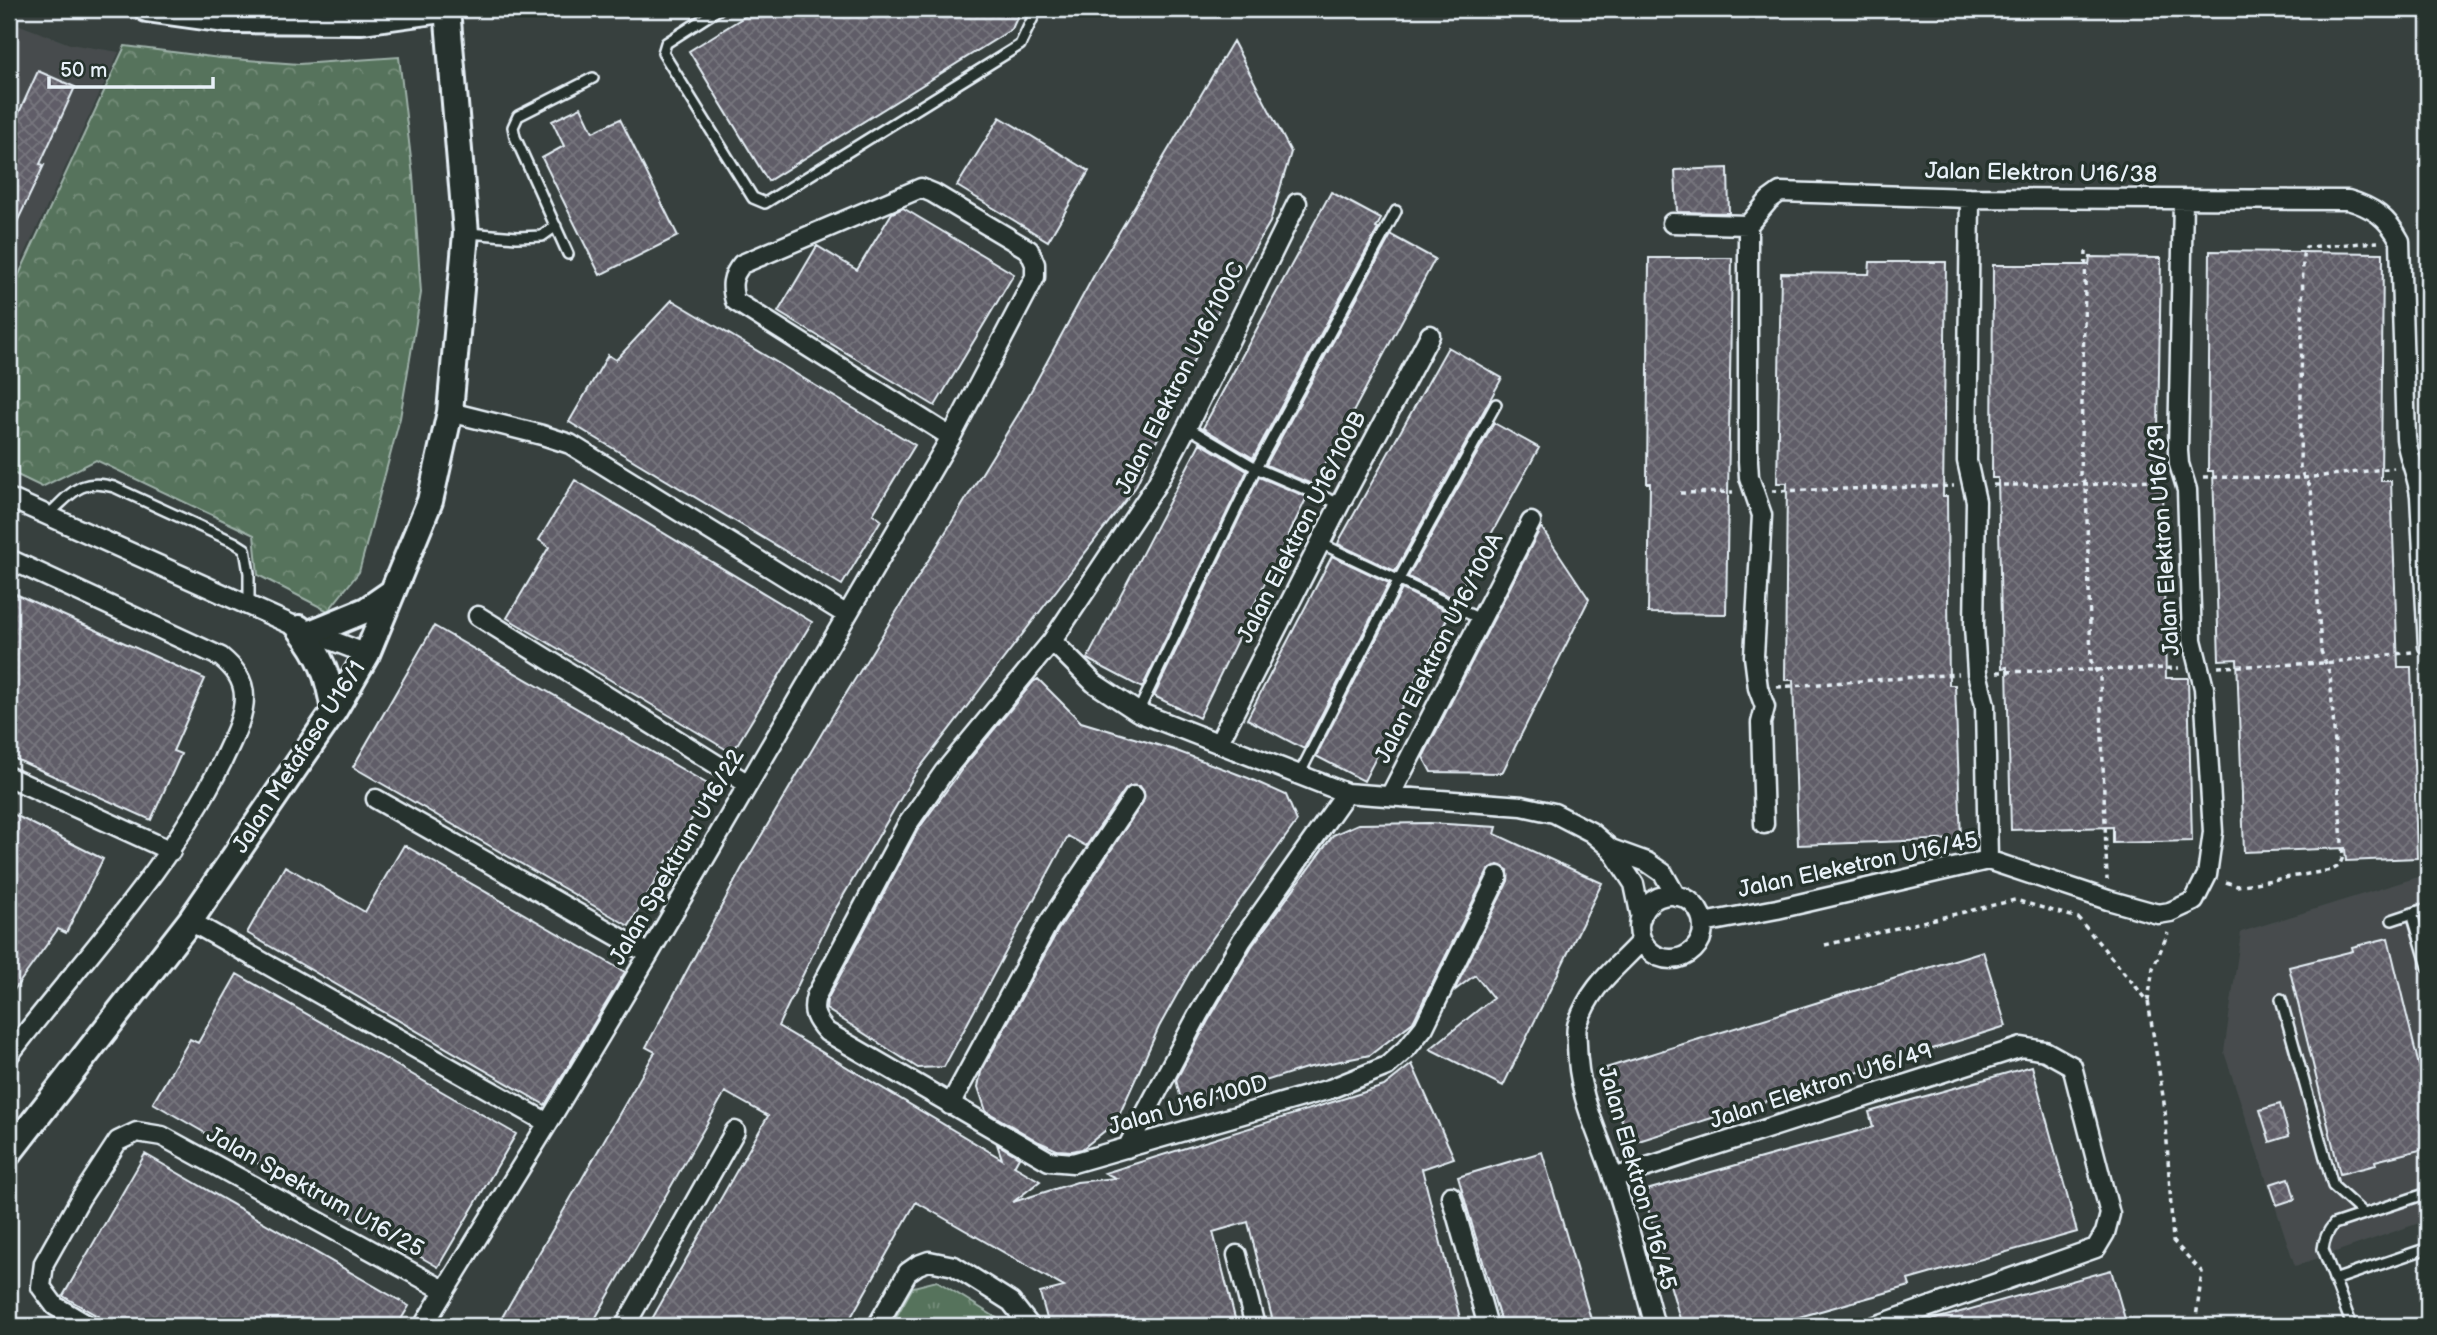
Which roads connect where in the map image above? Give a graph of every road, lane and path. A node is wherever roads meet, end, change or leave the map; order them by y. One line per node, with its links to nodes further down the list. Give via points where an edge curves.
1 (147, 9): 2 (street, via 226,20 348,21)
2 (447, 9): 13 (street, Jalan Metafasa U16/1)
3 (719, 9): 4 (lane, via 666,43 663,53 753,198 765,203 1020,45)
4 (1037, 9)
5 (593, 78): 12 (lane, via 518,116 513,127)
6 (1970, 198): 7 (street, Jalan Elektron U16/38); 11 (street, Jalan Elektron U16/38, via 1780,192); 26 (street, via 1967,461)
7 (2183, 200): 14 (street, Jalan Elektron U16/38, via 2348,200 2382,216); 24 (street, Jalan Elektron U16/39, via 2178,451)
8 (1297, 203): 20 (street, Jalan Elektron U16/100C)
9 (1396, 211): 23 (lane)
10 (1672, 223): 11 (street)
11 (1748, 225): 28 (street, via 1748,461)
12 (556, 226): 13 (lane, via 542,236); 16 (lane)
13 (466, 233): 19 (street, Jalan Metafasa U16/1)
14 (2400, 241): 22 (street, via 2406,438); 25 (path, via 2304,249 2300,467)
15 (2086, 251): 27 (path, via 2080,476)
16 (568, 254)
17 (1430, 335): 31 (street, Jalan Elektron U16/100B)
18 (1496, 404): 36 (lane)
19 (450, 412): 37 (street, Jalan Metafasa U16/1, via 430,501); 39 (street, via 570,444)
20 (1187, 427): 23 (lane); 43 (street, Jalan Elektron U16/100C, via 1156,485)
21 (951, 438): 21 (street, Jalan Spektrum U16/22, via 1035,277 1029,250 921,188 742,264 731,284 734,302); 39 (street, Jalan Spektrum U16/22)
22 (2413, 466): 25 (path); 44 (street, via 2420,496)
23 (1256, 468): 31 (lane); 52 (lane)
24 (2182, 477): 25 (path); 27 (path); 47 (street, Jalan Elektron U16/39, via 2188,503 2192,640)
25 (2304, 478): 46 (path, via 2311,486)
26 (1972, 485): 27 (path); 28 (path); 49 (street, via 1976,501)
27 (2086, 485): 48 (path, via 2091,661)
28 (1754, 491): 29 (path); 50 (street, via 1762,515 1754,656)
29 (1680, 493)
30 (9, 498): 32 (street)
31 (1340, 504): 34 (street, Jalan Elektron U16/100B)
32 (47, 516): 38 (street); 38 (lane, via 88,483 114,486 245,549)
33 (1531, 522): 41 (street, Jalan Elektron U16/100A)
34 (1320, 543): 36 (lane); 53 (street, Jalan Elektron U16/100B)
35 (9, 559): 63 (street, via 221,657 242,682 244,697 232,741)
36 (1399, 579): 41 (lane); 54 (lane)
37 (392, 592): 42 (street, via 366,610); 45 (street, Jalan Metafasa U16/1)
38 (249, 606): 42 (street)
39 (847, 615): 56 (street, Jalan Spektrum U16/22)
40 (478, 616): 56 (street)
41 (1480, 619): 59 (street, Jalan Elektron U16/100A)
42 (305, 631): 45 (street); 51 (street, via 329,680)
43 (1052, 641): 52 (street, via 1094,682); 82 (street, Jalan Elektron U16/100C, via 944,772 907,825 816,996)
44 (2422, 649): 46 (path)
45 (367, 654): 51 (street, Jalan Metafasa U16/1)
46 (2325, 663): 47 (path); 65 (path, via 2330,674 2343,857 2339,866 2237,886)
47 (2199, 668): 48 (path); 65 (street, Jalan Elektron U16/39, via 2213,832)
48 (2098, 671): 49 (path); 68 (path)
49 (1977, 673): 50 (path); 64 (street, via 1984,705)
50 (1758, 688): 61 (street, via 1765,707 1761,723)
51 (334, 711): 74 (street, Jalan Metafasa U16/1)
52 (1138, 712): 53 (street)
53 (1219, 742): 54 (street)
54 (1299, 775): 57 (street)
55 (9, 777): 63 (street)
56 (748, 784): 78 (street, Jalan Spektrum U16/22)
57 (1346, 793): 59 (street); 87 (street, via 1242,940)
58 (1134, 796): 84 (street, via 1048,925)
59 (1390, 796): 62 (street, via 1522,806 1554,813 1591,832)
60 (376, 799): 78 (street)
61 (1764, 824)
62 (1611, 849): 67 (street, via 1663,873); 72 (street, via 1634,884)
63 (171, 851): 83 (street)
64 (1988, 860): 68 (street, Jalan Eleketron U16/45); 75 (street, Jalan Eleketron U16/45)
65 (2207, 875): 69 (street)
66 (1498, 876): 87 (street, Jalan U16/100D, via 1424,1027 1387,1066 1330,1089)
67 (1676, 896): 72 (street, via 1651,902); 75 (street, via 1694,905)
68 (2108, 900): 69 (street, Jalan Eleketron U16/45, via 2158,914)
69 (2194, 901): 81 (path, via 2167,934 2153,968)
70 (2428, 908): 71 (lane)
71 (2412, 913): 73 (lane); 79 (lane)
72 (1641, 918): 76 (street)
73 (2392, 920)
74 (190, 921): 85 (street); 88 (street, Jalan Metafasa U16/1)
75 (1703, 923): 76 (street, via 1699,943 1675,959 1655,955)
76 (1642, 940): 89 (street, Jalan Elektron U16/45, via 1609,971 1577,1025 1577,1063 1585,1102)
77 (1825, 945): 81 (path, via 2015,900 2078,918)
78 (649, 954): 85 (street, Jalan Spektrum U16/22)
79 (2428, 967)
80 (2281, 999): 92 (lane, via 2333,1186)
81 (2148, 1001): 106 (path, via 2165,1110 2173,1241 2202,1272)
82 (815, 1019): 84 (street, Jalan U16/100D, via 827,1032)
83 (10, 1049)
84 (950, 1105): 87 (street, Jalan U16/100D, via 1049,1161 1073,1163)
85 (548, 1123): 96 (street, Jalan Spektrum U16/22)
86 (735, 1131): 99 (street)
87 (1127, 1148)
88 (9, 1153)
89 (1614, 1178): 104 (street, Jalan Elektron U16/45); 105 (street, Jalan Elektron U16/49, via 2022,1047 2045,1051 2072,1066 2110,1214 2096,1248)
90 (2428, 1193): 92 (lane)
91 (1451, 1196): 103 (street)
92 (2364, 1214): 95 (lane, via 2334,1224 2324,1239 2323,1250)
93 (2428, 1248): 95 (lane)
94 (1237, 1255): 102 (street)
95 (2334, 1280): 107 (lane)
96 (444, 1290): 97 (street, Jalan Spektrum U16/25, via 162,1136 137,1132 118,1141 44,1263 41,1287 55,1306); 98 (street, Jalan Spektrum U16/22)
97 (89, 1326)
98 (423, 1326)
99 (625, 1326)
100 (877, 1326): 101 (street, via 908,1272 929,1261 954,1266 1011,1302)
101 (1030, 1326)
102 (1255, 1326)
103 (1488, 1326)
104 (1655, 1326)
105 (1875, 1326)
106 (2195, 1326)
107 (2351, 1326)

